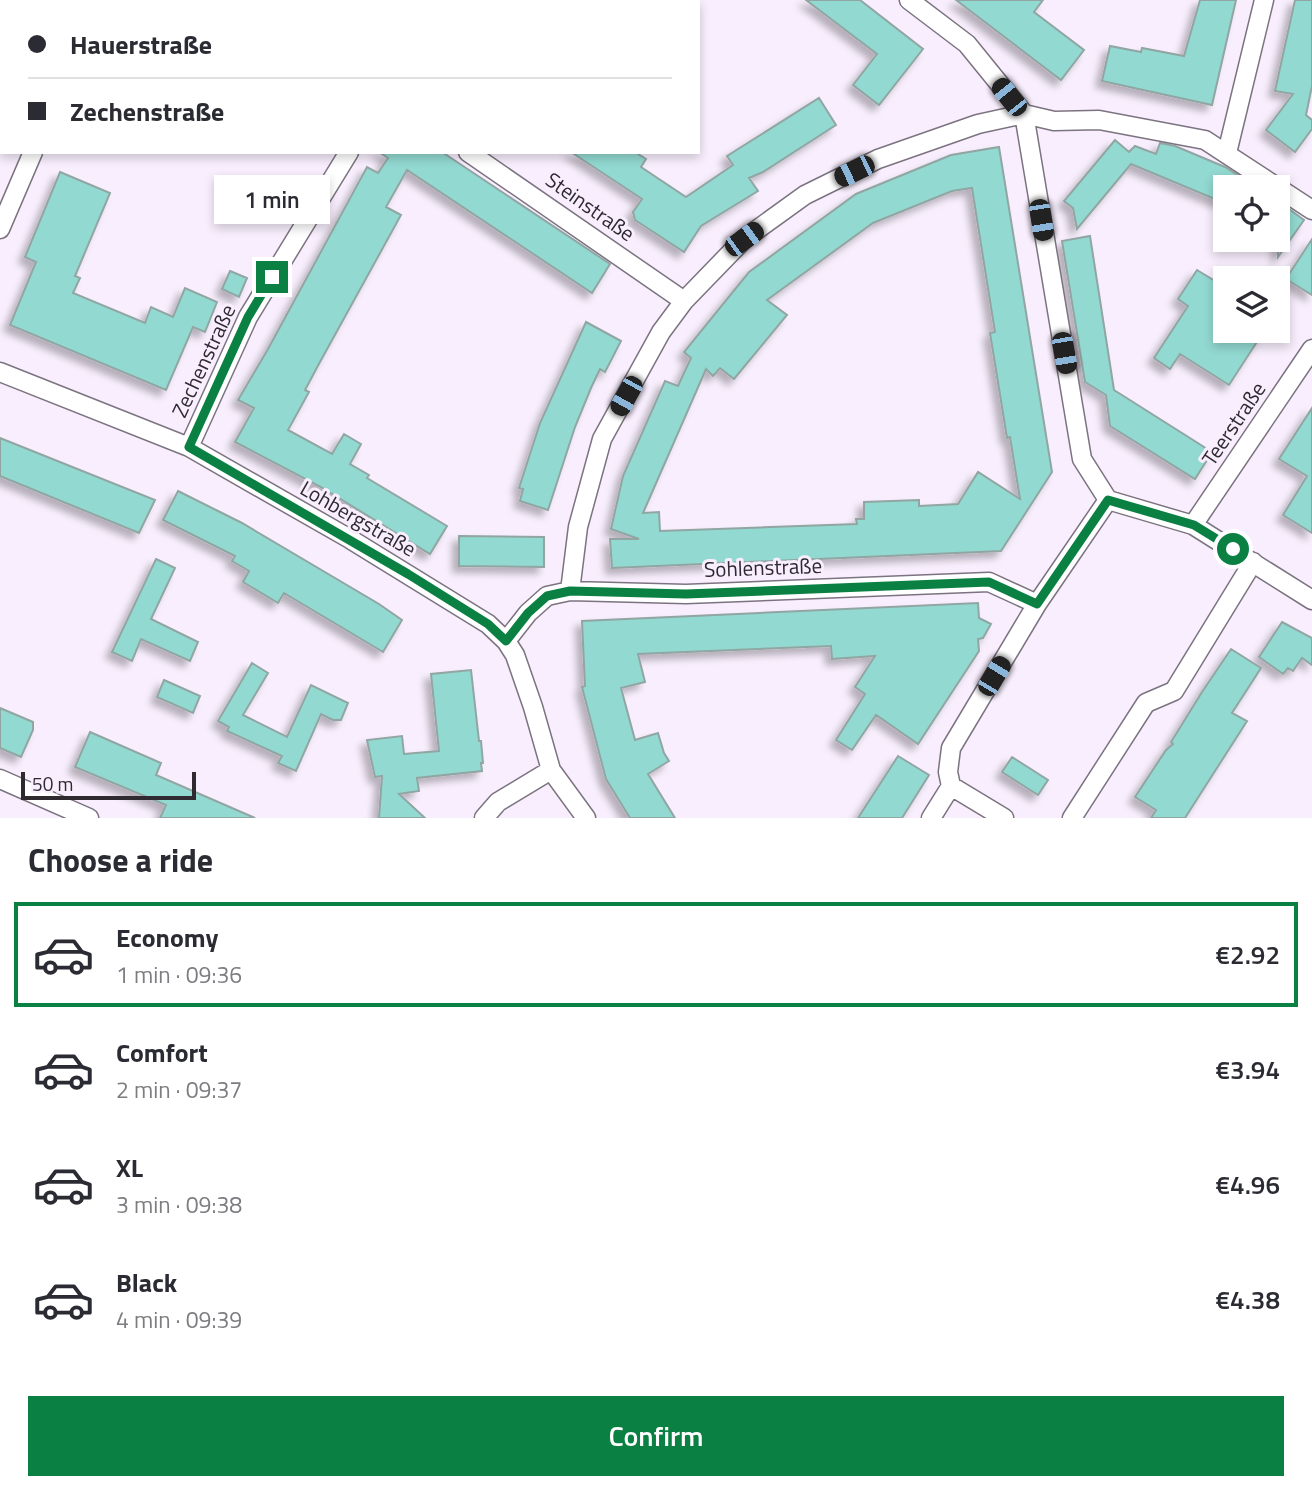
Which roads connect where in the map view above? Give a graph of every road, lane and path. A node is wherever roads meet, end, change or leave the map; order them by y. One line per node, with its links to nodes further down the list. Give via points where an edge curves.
1 (909, 0): 3 (street, via 967,44)
2 (1264, 0): 4 (street)
3 (1024, 114): 4 (street, via 1054,121 1099,120 1205,139); 10 (street, via 978,124 878,159 805,195 744,239); 14 (street, via 1082,459)
4 (1227, 153): 8 (street)
5 (32, 154): 9 (street)
6 (348, 154): 13 (street, Zechenstraße, via 248,317)
7 (471, 154): 10 (street, Steinstraße)
8 (1312, 210)
9 (0, 229)
10 (684, 301): 17 (street, via 661,332 602,439 578,527)
11 (1312, 349): 15 (street, Teerstraße)
12 (0, 372): 13 (street, Lohbergstraße)
13 (189, 447): 20 (street, Lohbergstraße, via 408,574 488,624)
14 (1108, 500): 15 (street); 19 (street)
15 (1194, 525): 16 (street)
16 (1253, 562): 18 (street); 29 (street, via 1174,691 1146,703)
17 (570, 591): 19 (street, Sohlenstraße, via 686,594 989,582); 20 (street, Sohlenstraße, via 547,596)
18 (1312, 600)
19 (1037, 604): 23 (street, via 951,748)
20 (506, 641): 21 (street, Lohbergstraße, via 515,655)
21 (551, 770): 25 (street, via 498,802); 26 (street, Lohbergstraße)
22 (0, 779): 24 (street)
23 (951, 786): 27 (street); 28 (street)
24 (89, 818)
25 (484, 818)
26 (586, 818)
27 (931, 818)
28 (1004, 818)
29 (1072, 818)

